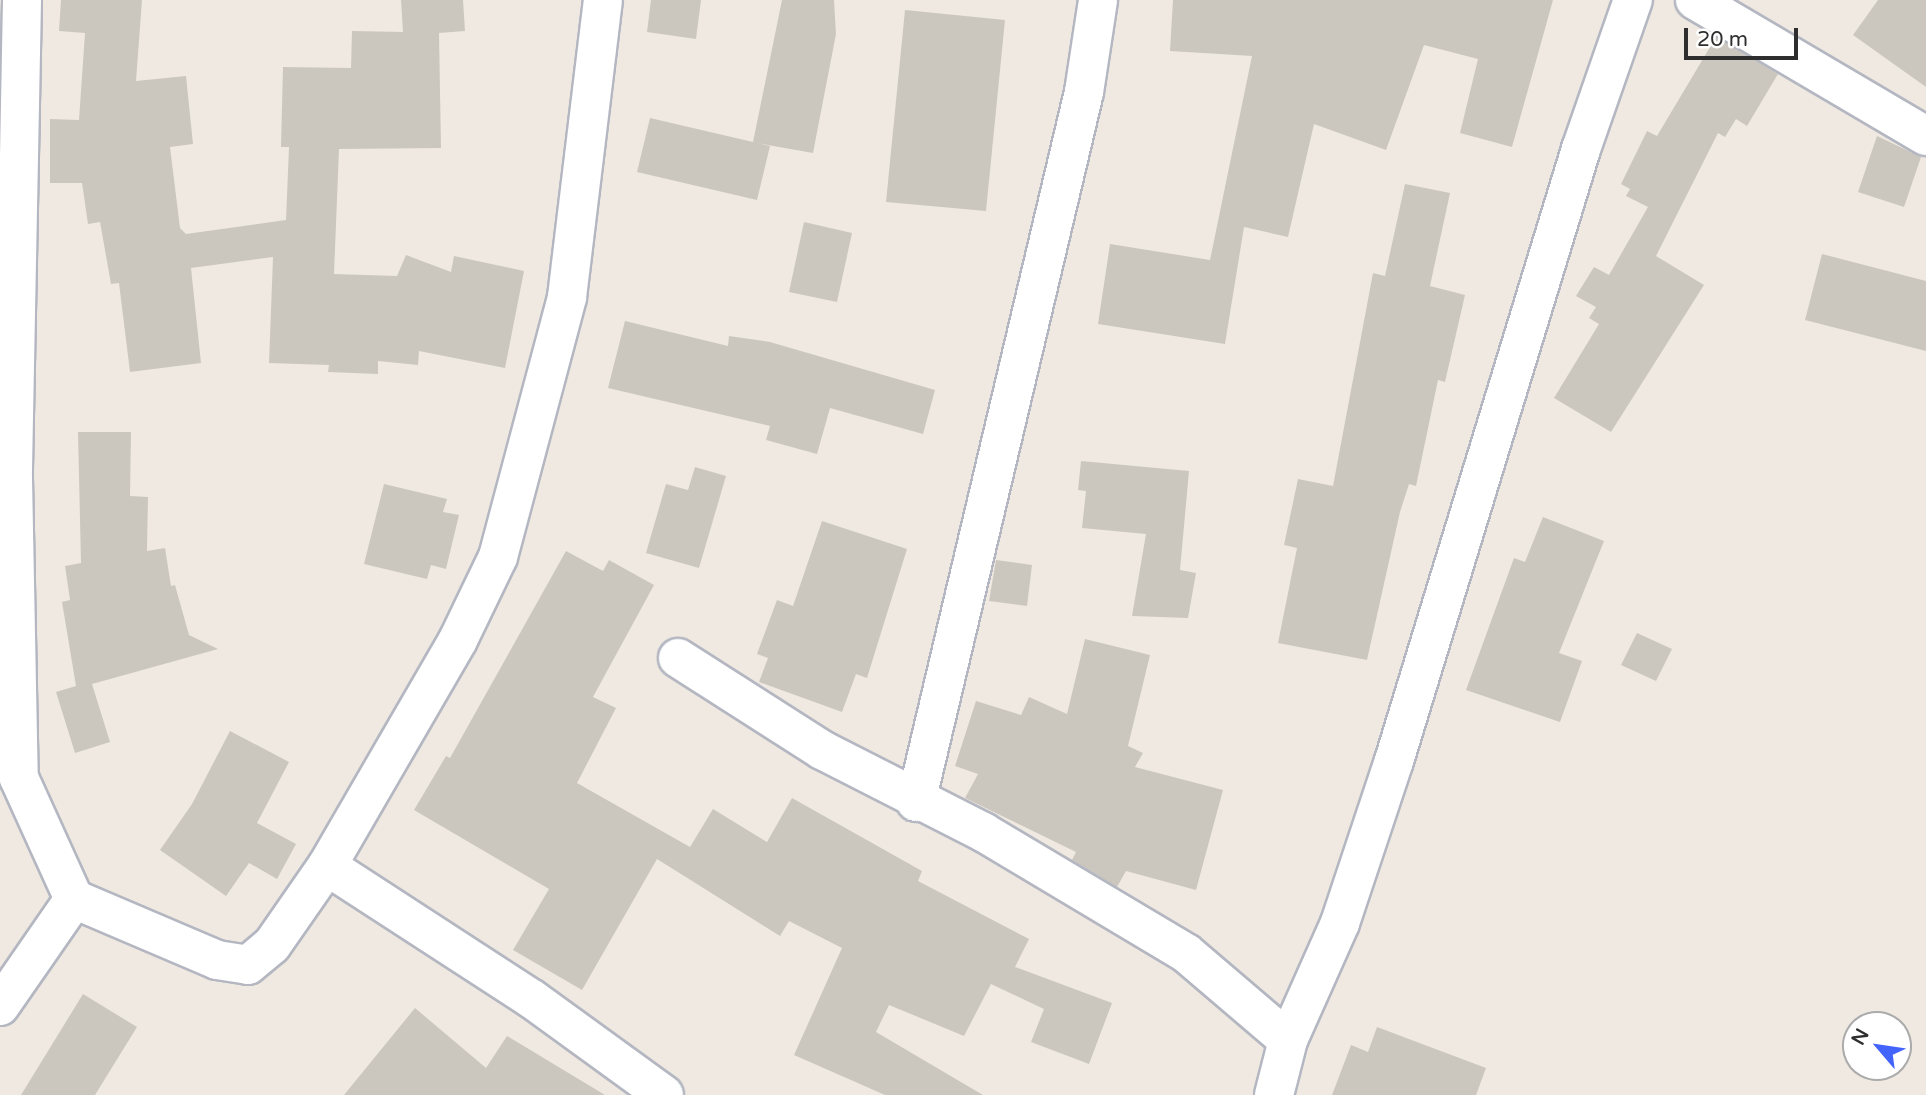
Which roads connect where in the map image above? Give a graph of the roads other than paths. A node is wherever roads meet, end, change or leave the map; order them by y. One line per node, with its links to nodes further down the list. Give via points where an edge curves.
1 (22, 0): 8 (street)
2 (603, 0): 10 (street, via 567,297 498,557 458,639)
3 (1098, 0): 9 (street, via 1084,92)
4 (1633, 0): 13 (street, via 1581,149 1340,923)
5 (1695, 0): 6 (street)
6 (1926, 136)
7 (678, 657): 9 (street, via 822,750)
8 (9, 771): 11 (street)
9 (916, 802): 13 (street, via 983,832 1186,953)
10 (327, 866): 11 (street, via 272,946 248,965 217,960); 14 (street, via 532,999)
11 (74, 899): 12 (street)
12 (0, 1006)
13 (1288, 1040): 15 (street)
14 (664, 1095)
15 (1274, 1095)

